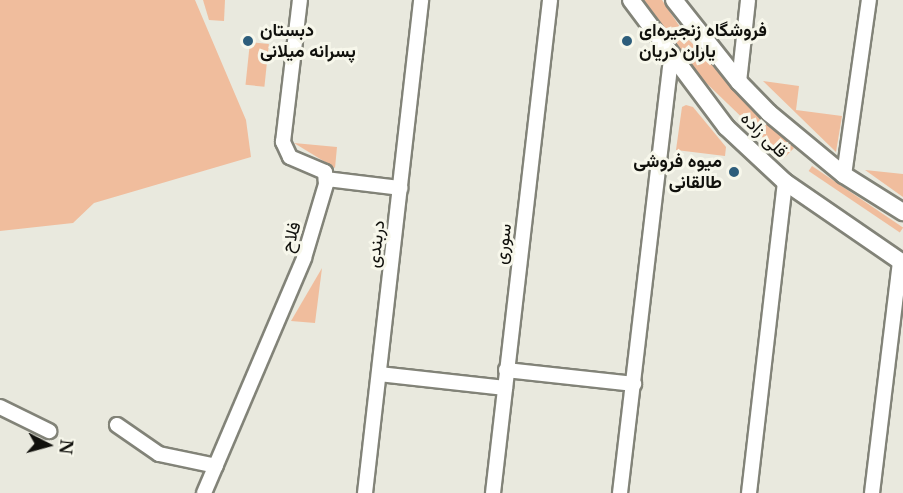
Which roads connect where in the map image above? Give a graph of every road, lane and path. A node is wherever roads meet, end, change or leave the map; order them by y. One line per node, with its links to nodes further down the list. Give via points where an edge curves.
1 (300, 0): 11 (street, via 283,142 290,157 319,168)
2 (421, 0): 13 (street, دربندی)
3 (550, 0): 16 (street, سوری)
4 (631, 0): 8 (street, قلی زاده)
5 (674, 0): 9 (street, قلی زاده)
6 (748, 0): 9 (street)
7 (869, 0): 10 (street)
8 (671, 56): 12 (street, قلی زاده, via 726,127); 18 (street)
9 (739, 82): 10 (street, قلی زاده, via 769,113)
10 (844, 175): 14 (street, قلی زاده)
11 (326, 179): 13 (street); 23 (street, فلاح, via 304,258)
12 (785, 182): 15 (street, قلی زاده); 28 (street)
13 (400, 188): 17 (street, دربندی)
14 (903, 212)
15 (902, 262): 29 (street)
16 (506, 370): 18 (street); 19 (street, سوری)
17 (379, 374): 19 (street); 25 (street, دربندی)
18 (634, 384): 27 (street)
19 (505, 388): 26 (street, سوری)
20 (0, 407): 22 (street)
21 (117, 426): 23 (street, via 159,454)
22 (49, 431)
23 (216, 466): 24 (street, فلاح)
24 (204, 493)
25 (366, 493)
26 (493, 493)
27 (620, 493)
28 (749, 493)
29 (872, 493)

